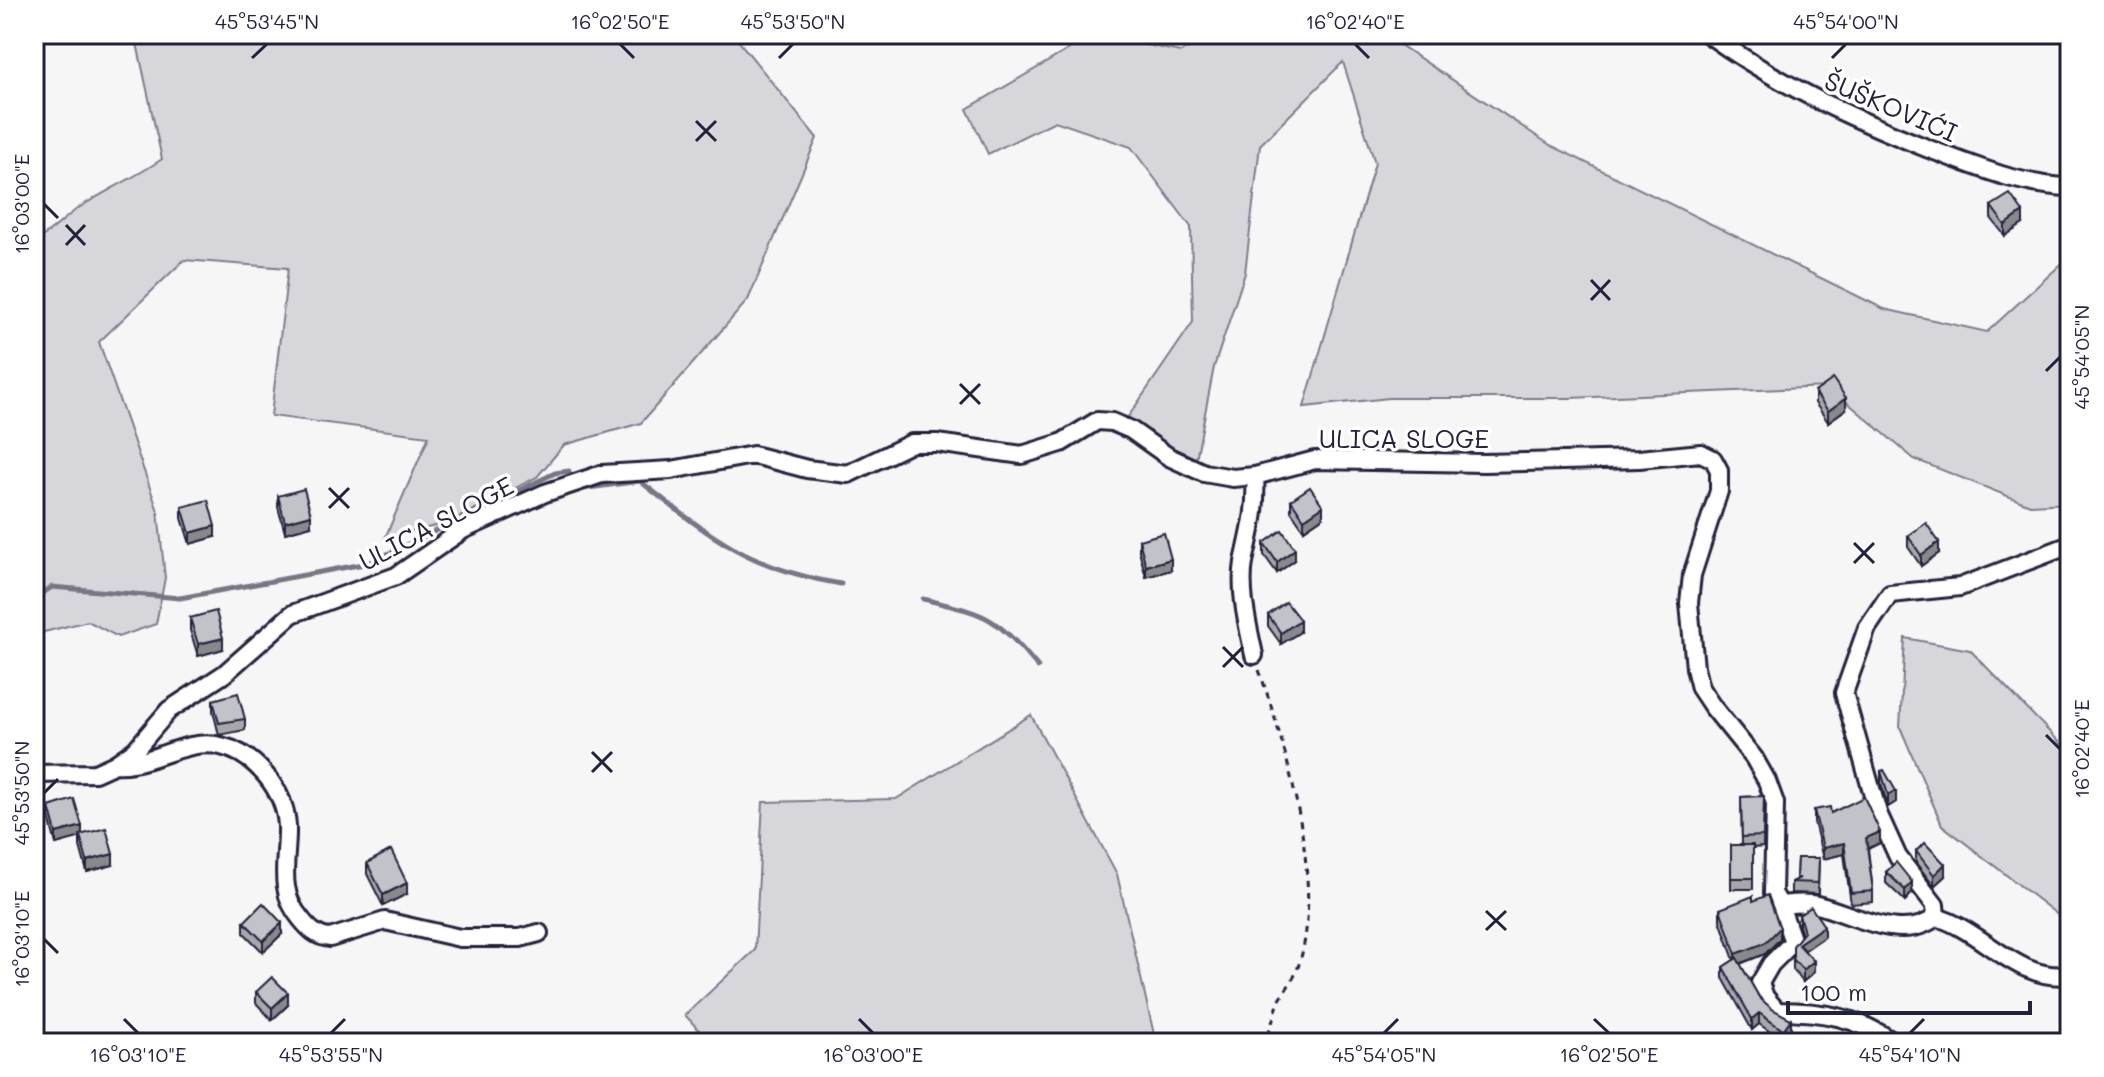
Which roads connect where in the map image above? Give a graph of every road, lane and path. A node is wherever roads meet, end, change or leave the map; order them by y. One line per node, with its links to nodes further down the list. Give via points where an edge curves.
1 (1708, 34): 2 (street, ŠUŠKOVIĆI, via 1782,84 1903,138 2022,181)
2 (2070, 187)
3 (1255, 476): 5 (street, via 1254,528 1244,564 1243,596); 6 (street, ULICA SLOGE, via 1204,473 1131,430 1097,421 1061,443 1022,455 912,443 848,474 753,455 671,470 602,474 477,524 396,576 292,614 224,674 169,710 135,750); 8 (street, ULICA SLOGE, via 1315,460 1484,463 1701,453 1713,459 1719,491 1692,575 1689,603 1695,668 1706,697 1754,758 1775,803 1772,878)
4 (2070, 545): 9 (street, via 1960,587 1890,594 1867,628 1844,693 1878,813 1898,857 1935,905)
5 (1254, 655): 12 (path, via 1281,733 1305,857 1305,929 1297,970)
6 (115, 764): 7 (street, ULICA SLOGE, via 95,773); 10 (street, via 133,766 203,743 243,753 276,791 287,823 283,875 293,911 323,938 385,921 460,938)
7 (34, 774)
8 (1780, 905): 9 (street, via 1813,903 1910,929); 13 (street, via 1793,942 1760,983 1765,997 1777,1011 1821,1011 1872,1027)
9 (1936, 917): 11 (street, via 2030,970)
10 (539, 933)
11 (2070, 975)
12 (1266, 1043)
13 (1895, 1043)

